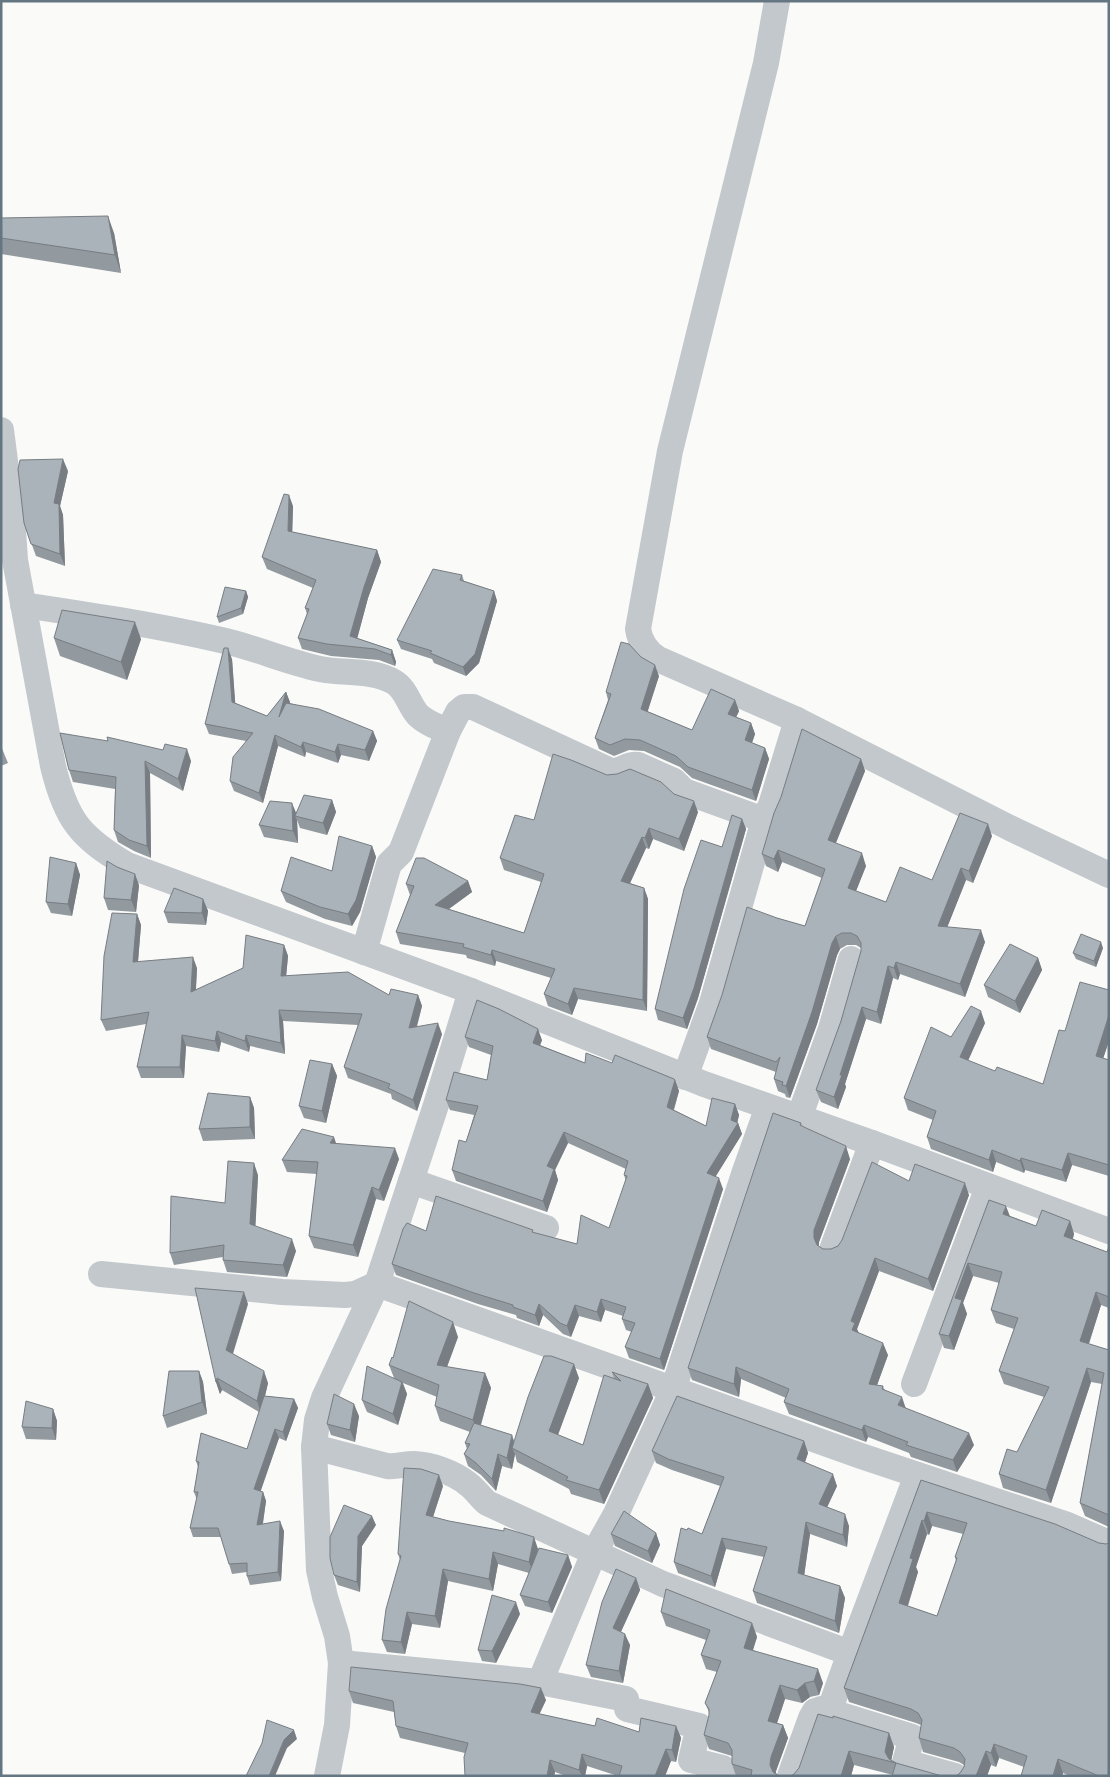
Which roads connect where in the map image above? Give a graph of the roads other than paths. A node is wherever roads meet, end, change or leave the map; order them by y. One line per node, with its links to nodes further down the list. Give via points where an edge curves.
1 (777, 1): 5 (street, via 766,63 670,451 638,629 640,639 650,654 658,659)
2 (1, 430): 3 (street, via 12,516)
3 (8, 561): 4 (street)
4 (23, 605): 6 (street, via 123,620 223,640 318,668 380,676 401,687 426,721); 9 (street, via 58,789 69,814 85,836 127,865)
5 (797, 720): 7 (street); 8 (street, via 1010,828)
6 (448, 731): 7 (street, via 458,712 464,707 473,707 611,771 638,765 674,781 684,791); 9 (street, via 401,852 389,864)
7 (764, 820): 12 (street, via 712,1004)
8 (1109, 874)
9 (364, 952): 11 (street)
10 (851, 959): 14 (street, via 831,1029)
11 (471, 991): 12 (street); 16 (street)
12 (685, 1077): 13 (street)
13 (768, 1107): 14 (street); 24 (street)
14 (799, 1118): 15 (street)
15 (872, 1143): 17 (street); 20 (street)
16 (411, 1181): 18 (street); 22 (street)
17 (988, 1187): 19 (street); 23 (street)
18 (546, 1228)
19 (1109, 1231)
20 (833, 1247)
21 (101, 1274): 22 (street, via 345,1295)
22 (376, 1284): 24 (street); 25 (street, via 324,1398 317,1420)
23 (914, 1384)
24 (673, 1390): 26 (street); 28 (street, via 616,1514)
25 (314, 1448): 28 (street, via 387,1466 431,1466 469,1484 487,1503); 30 (street, via 319,1570)
26 (917, 1475): 27 (street, via 1065,1524); 29 (street)
27 (1109, 1543)
28 (594, 1553): 29 (street, via 663,1584); 31 (street)
29 (850, 1653): 32 (street)
30 (341, 1663): 31 (street); 33 (street, via 337,1725)
31 (540, 1682): 34 (street, via 626,1699 627,1709 700,1726 691,1760 724,1768)
32 (829, 1712): 35 (street, via 815,1711); 36 (street, via 912,1737 905,1762)
33 (327, 1776)
34 (722, 1776)
35 (790, 1776)
36 (955, 1776)

